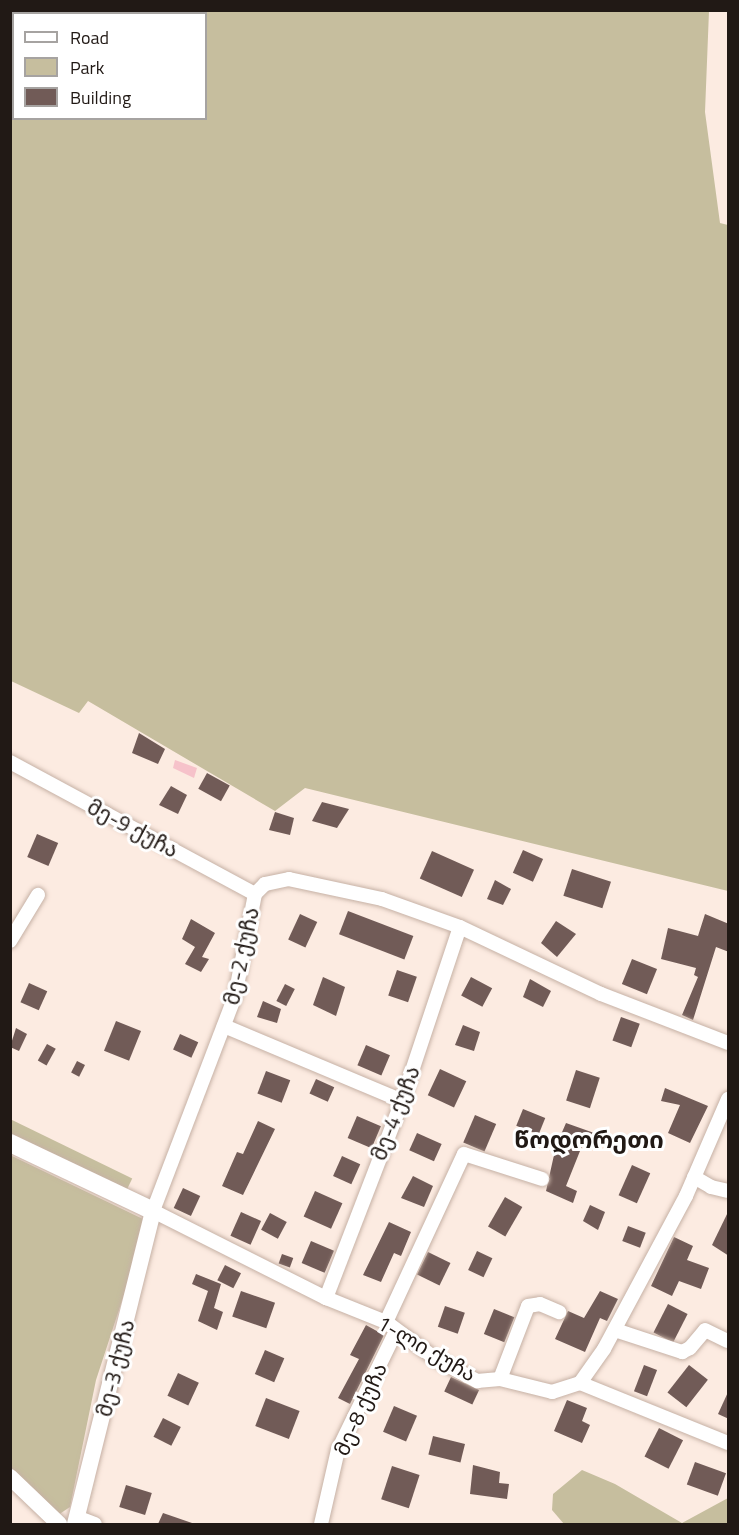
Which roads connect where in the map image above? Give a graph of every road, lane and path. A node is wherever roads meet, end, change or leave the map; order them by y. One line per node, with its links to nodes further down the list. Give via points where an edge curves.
1 (10, 762): 2 (street, მე-9 ქუჩა)
2 (255, 894): 4 (street, მე-2 ქუჩა, via 265,884 289,879 382,899); 6 (street, მე-2 ქუჩა, via 235,996)
3 (38, 895): 5 (street)
4 (460, 927): 7 (street, მე-2 ქუჩა, via 601,994); 9 (street, მე-4 ქუჩა)
5 (13, 932)
6 (224, 1026): 9 (street); 14 (street, მე-2 ქუჩა)
7 (729, 1043)
8 (729, 1099): 11 (street)
9 (402, 1101): 15 (street, მე-4 ქუჩა)
10 (10, 1143): 14 (main road)
11 (694, 1177): 13 (street, via 711,1188); 18 (street)
12 (542, 1179): 17 (street, მე-8 ქუჩა, via 464,1154)
13 (729, 1191)
14 (153, 1211): 15 (street, 1-ლი ქუჩა); 24 (street, მე-3 ქუჩა)
15 (326, 1298): 17 (street, 1-ლი ქუჩა)
16 (559, 1312): 20 (street, via 540,1304 528,1306)
17 (391, 1327): 20 (street, 1-ლი ქუჩა, via 477,1381); 27 (street, მე-8 ქუჩა, via 339,1450)
18 (615, 1330): 19 (street, via 682,1352 705,1330); 21 (street)
19 (729, 1341)
20 (500, 1379): 21 (street, 1-ლი ქუჩა, via 552,1392)
21 (580, 1383): 22 (street)
22 (729, 1443)
23 (10, 1477): 25 (street)
24 (77, 1521): 26 (street)
25 (59, 1524)
26 (95, 1524)
27 (321, 1524)

